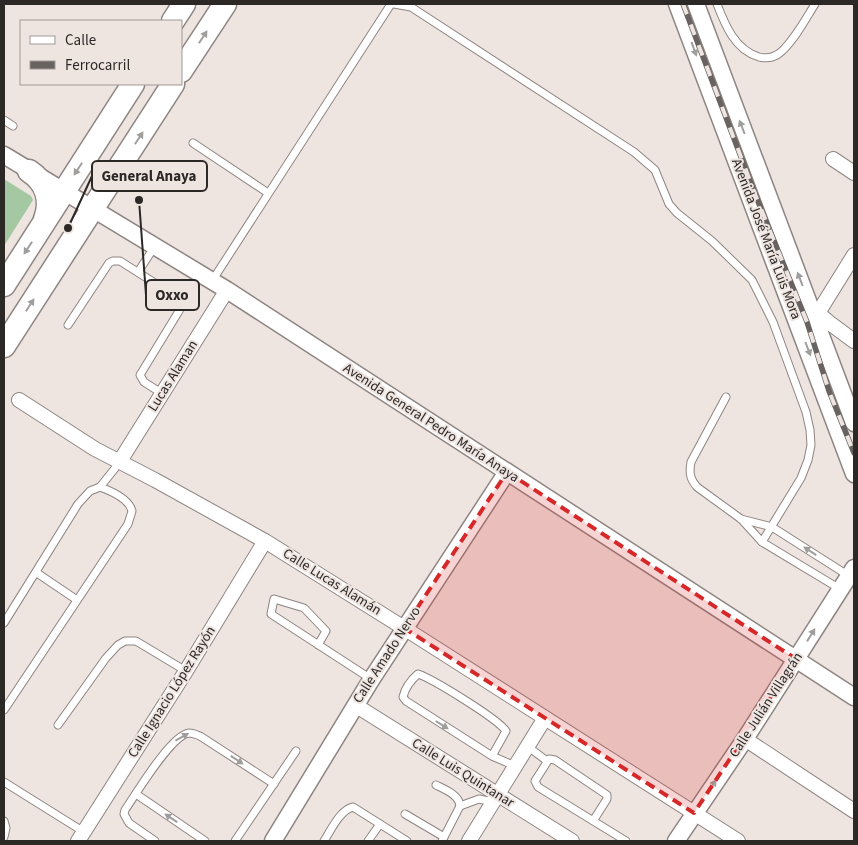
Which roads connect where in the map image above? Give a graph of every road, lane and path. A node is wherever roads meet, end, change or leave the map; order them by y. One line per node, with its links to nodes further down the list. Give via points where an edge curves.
1 (184, 4): 9 (highway)
2 (225, 4): 10 (highway, one-way to 2)
3 (393, 4): 8 (lane); 21 (lane)
4 (677, 4): 31 (street, Avenida José María Luis Mora, one-way to 31)
5 (696, 4): 30 (street, Avenida José María Luis Mora, one-way to 5)
6 (717, 4): 7 (lane, via 742,48 763,58 780,53)
7 (815, 4)
8 (410, 6): 44 (lane, via 634,152 655,170 669,204 677,213 718,246 752,280 773,322 810,430 811,445 801,478)
9 (174, 20)
10 (182, 69)
11 (132, 85): 20 (highway, one-way to 20)
12 (172, 85): 22 (highway, one-way to 12)
13 (4, 120): 14 (lane)
14 (13, 126)
15 (193, 143): 21 (lane)
16 (4, 155): 18 (street, Avenida General Pedro María Anaya)
17 (833, 160): 19 (street)
18 (29, 170): 20 (street, Avenida General Pedro María Anaya); 23 (highway, via 39,178 48,195 47,214)
19 (854, 173)
20 (64, 192): 22 (street, Avenida General Pedro María Anaya); 23 (highway)
21 (268, 193): 27 (lane)
22 (94, 208): 24 (street, Avenida General Pedro María Anaya); 34 (highway, one-way to 22)
23 (41, 228): 28 (highway, one-way to 28)
24 (155, 246): 26 (lane); 27 (street, Avenida General Pedro María Anaya)
25 (854, 255): 30 (street)
26 (138, 272): 32 (lane, via 120,261 110,262); 35 (lane, via 182,301 179,312 140,375 144,382)
27 (212, 281): 29 (street, Avenida General Pedro María Anaya)
28 (4, 285)
29 (227, 290): 35 (street, Lucas Alaman); 40 (street, Avenida General Pedro María Anaya)
30 (816, 315): 31 (street); 33 (street); 38 (street, Avenida José María Luis Mora)
31 (799, 324): 41 (street, Avenida José María Luis Mora, one-way to 41)
32 (68, 325)
33 (854, 341)
34 (4, 346)
35 (162, 394): 39 (street, Lucas Alaman)
36 (726, 397): 43 (lane, via 696,451 689,472 697,487)
37 (19, 400): 39 (street, Calle Lucas Alamán)
38 (854, 423)
39 (120, 461): 42 (lane); 45 (street, Calle Lucas Alamán)
40 (507, 472): 51 (street, Calle Amado Nervo); 53 (street, Avenida General Pedro María Anaya)
41 (854, 474)
42 (100, 487): 47 (lane, via 90,491 78,504); 49 (lane, via 128,503 132,517)
43 (741, 518): 44 (lane); 46 (lane)
44 (772, 527): 46 (lane); 48 (lane, one-way to 44)
45 (265, 541): 51 (street, Calle Lucas Alamán); 54 (street, Calle Ignacio López Rayón)
46 (762, 542): 48 (lane)
47 (36, 573): 49 (lane); 50 (lane)
48 (848, 578): 53 (street, Calle Julián Villagrán, one-way to 48)
49 (76, 600): 58 (lane)
50 (4, 623)
51 (404, 628): 55 (street, Calle Amado Nervo); 59 (street, Calle Lucas Alamán)
52 (318, 645): 52 (lane, via 271,614 274,599 304,608 326,630); 55 (lane)
53 (796, 659): 56 (street, Avenida General Pedro María Anaya); 61 (street, Calle Julián Villagrán)
54 (186, 671): 60 (lane, via 136,641 125,641 106,658); 80 (street, Calle Ignacio López Rayón)
55 (371, 680): 57 (street, Calle Amado Nervo)
56 (854, 697)
57 (355, 705): 71 (street, Calle Luis Quintanar); 82 (street, Calle Amado Nervo)
58 (4, 710)
59 (544, 718): 62 (street); 74 (street, Calle Lucas Alamán)
60 (58, 725)
61 (745, 739): 73 (street); 74 (street, Calle Julián Villagrán, one-way to 61)
62 (527, 746): 65 (lane); 66 (street)
63 (296, 751): 68 (lane)
64 (492, 756): 64 (lane, one-way to 64, via 506,731 504,727 430,679 418,674 415,676 402,697); 66 (lane)
65 (547, 761): 77 (lane, via 535,784); 77 (lane, via 555,760 607,795)
66 (515, 766): 71 (street)
67 (4, 782): 80 (lane)
68 (274, 784): 70 (lane, one-way to 68, via 168,749 189,733); 85 (lane)
69 (436, 784): 72 (lane, via 454,795)
70 (136, 794): 83 (lane, via 124,814 129,823); 84 (lane, one-way to 70)
71 (496, 799): 72 (lane); 89 (street); 90 (street, Calle Luis Quintanar)
72 (460, 806): 81 (lane)
73 (854, 811)
74 (694, 813): 92 (street, Calle Julián Villagrán); 93 (street, Calle Lucas Alamán)
75 (405, 814): 81 (lane)
76 (4, 821): 79 (lane)
77 (593, 821): 91 (lane)
78 (380, 824): 86 (lane, via 358,808 348,808); 87 (lane); 88 (lane)
79 (4, 837)
80 (81, 837)
81 (443, 839)
82 (278, 840)
83 (155, 841)
84 (205, 841)
85 (236, 841)
86 (324, 841)
87 (368, 841)
88 (407, 841)
89 (469, 841)
90 (572, 841)
91 (626, 841)
92 (676, 841)
93 (738, 841)

